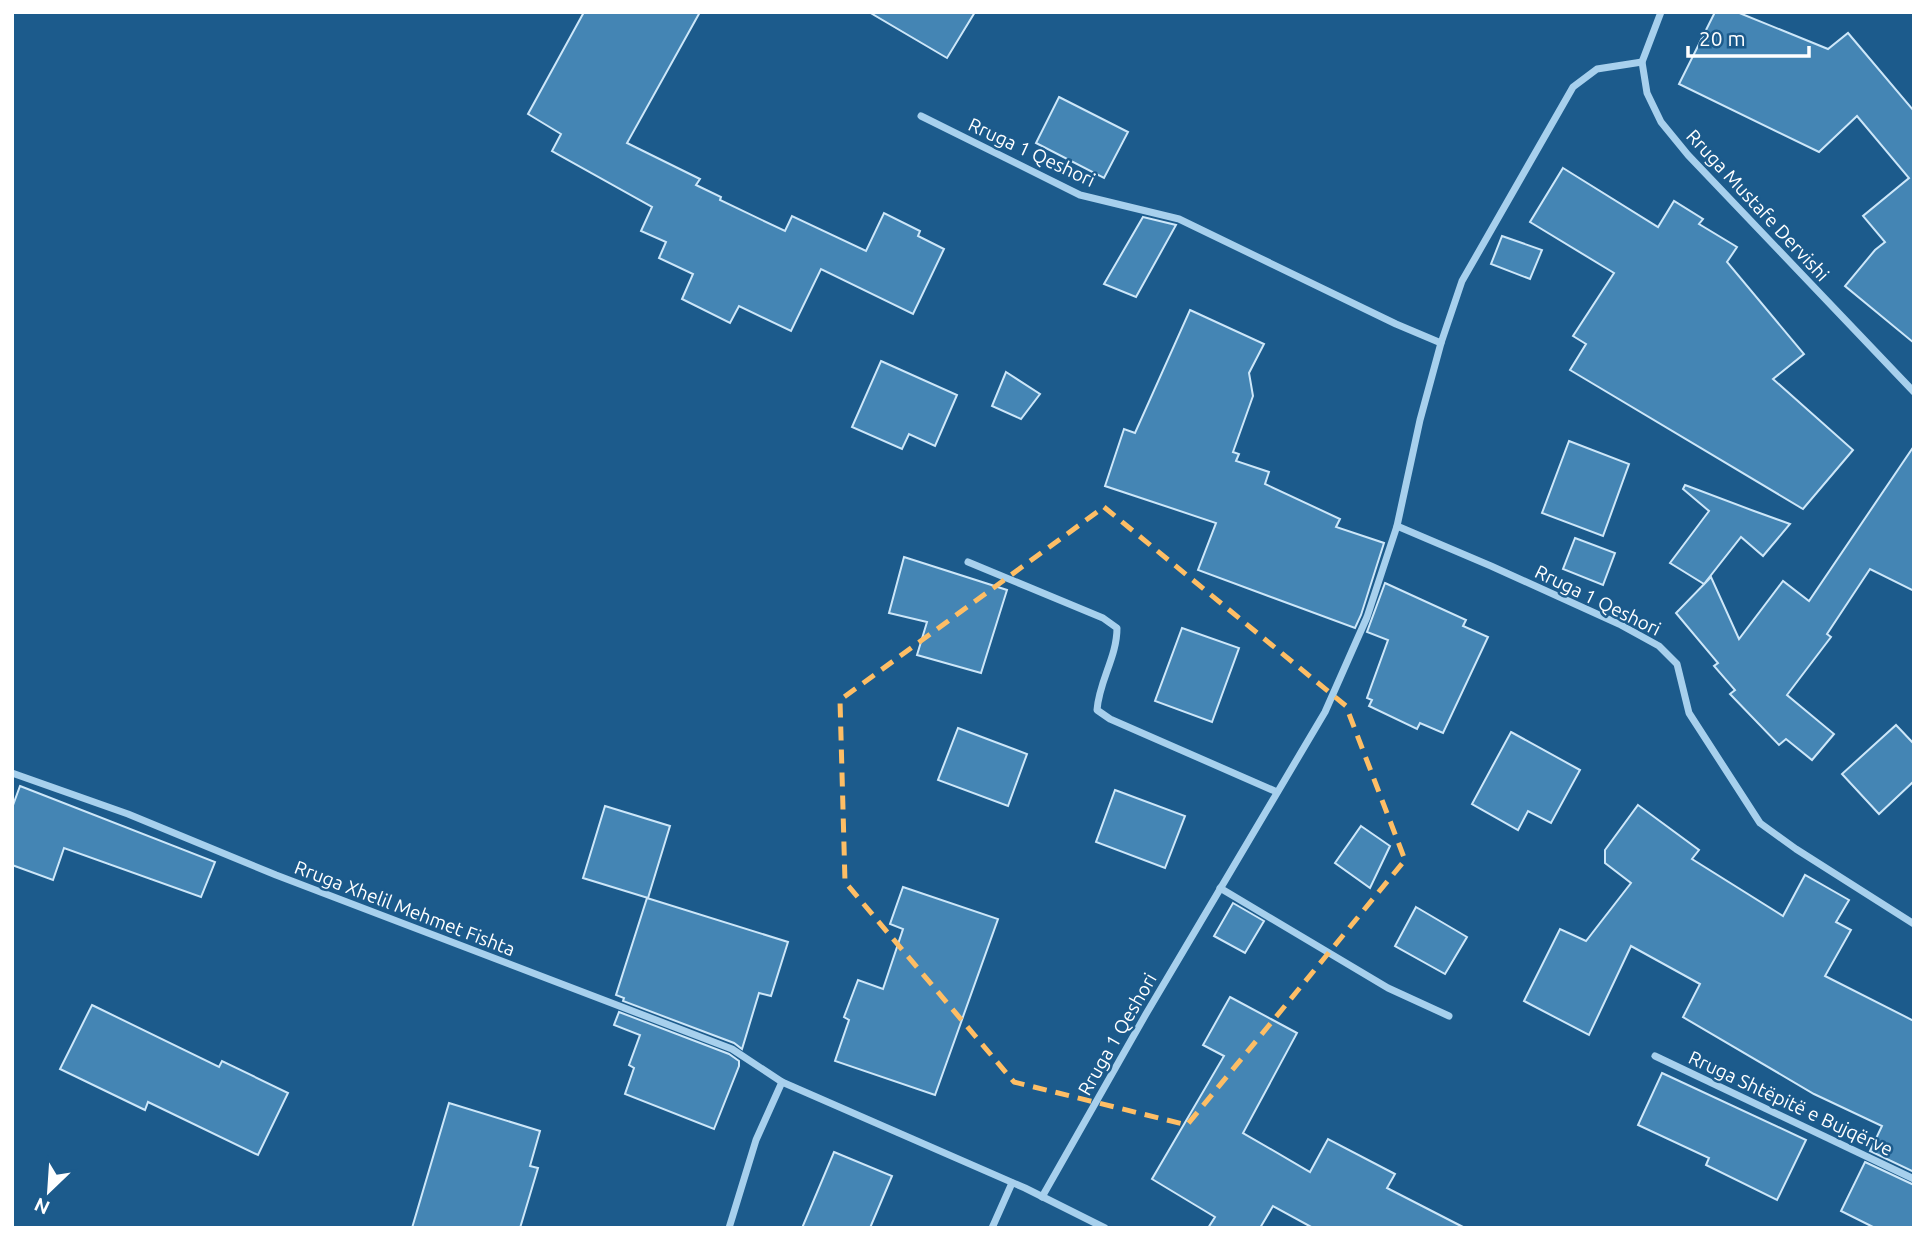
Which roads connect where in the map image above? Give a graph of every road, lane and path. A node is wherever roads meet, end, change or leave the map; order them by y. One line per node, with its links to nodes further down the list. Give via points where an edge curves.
1 (1661, 12): 2 (street)
2 (1642, 62): 4 (street, Rruga 1 Qeshori, via 1597,69 1573,87 1462,281); 5 (street, Rruga Mustafe Dervishi, via 1647,93 1661,122 1688,155)
3 (920, 116): 4 (street, Rruga 1 Qeshori, via 1080,195 1179,219)
4 (1441, 343): 6 (street, Rruga 1 Qeshori)
5 (1914, 392)
6 (1397, 526): 9 (street, Rruga 1 Qeshori, via 1367,617 1325,712); 11 (street, Rruga 1 Qeshori, via 1659,646 1677,664 1689,713 1760,822)
7 (968, 562): 9 (street, via 1117,628 1117,644 1097,710)
8 (12, 774): 14 (street, Rruga Xhelil Mehmet Fishta, via 128,814 732,1049)
9 (1277, 792): 10 (street, Rruga 1 Qeshori)
10 (1220, 888): 12 (street, via 1388,988); 17 (street, Rruga 1 Qeshori)
11 (1914, 924)
12 (1449, 1016)
13 (1655, 1056): 15 (street, Rruga Shtëpitë e Bujqërve)
14 (782, 1082): 16 (street, Rruga Xhelil Mehmet Fishta); 18 (street, via 756,1140)
15 (1914, 1179)
16 (1012, 1183): 17 (street, Rruga Xhelil Mehmet Fishta); 19 (street)
17 (1042, 1197): 20 (street, Rruga Xhelil Mehmet Fishta)
18 (729, 1228)
19 (992, 1228)
20 (1105, 1228)

